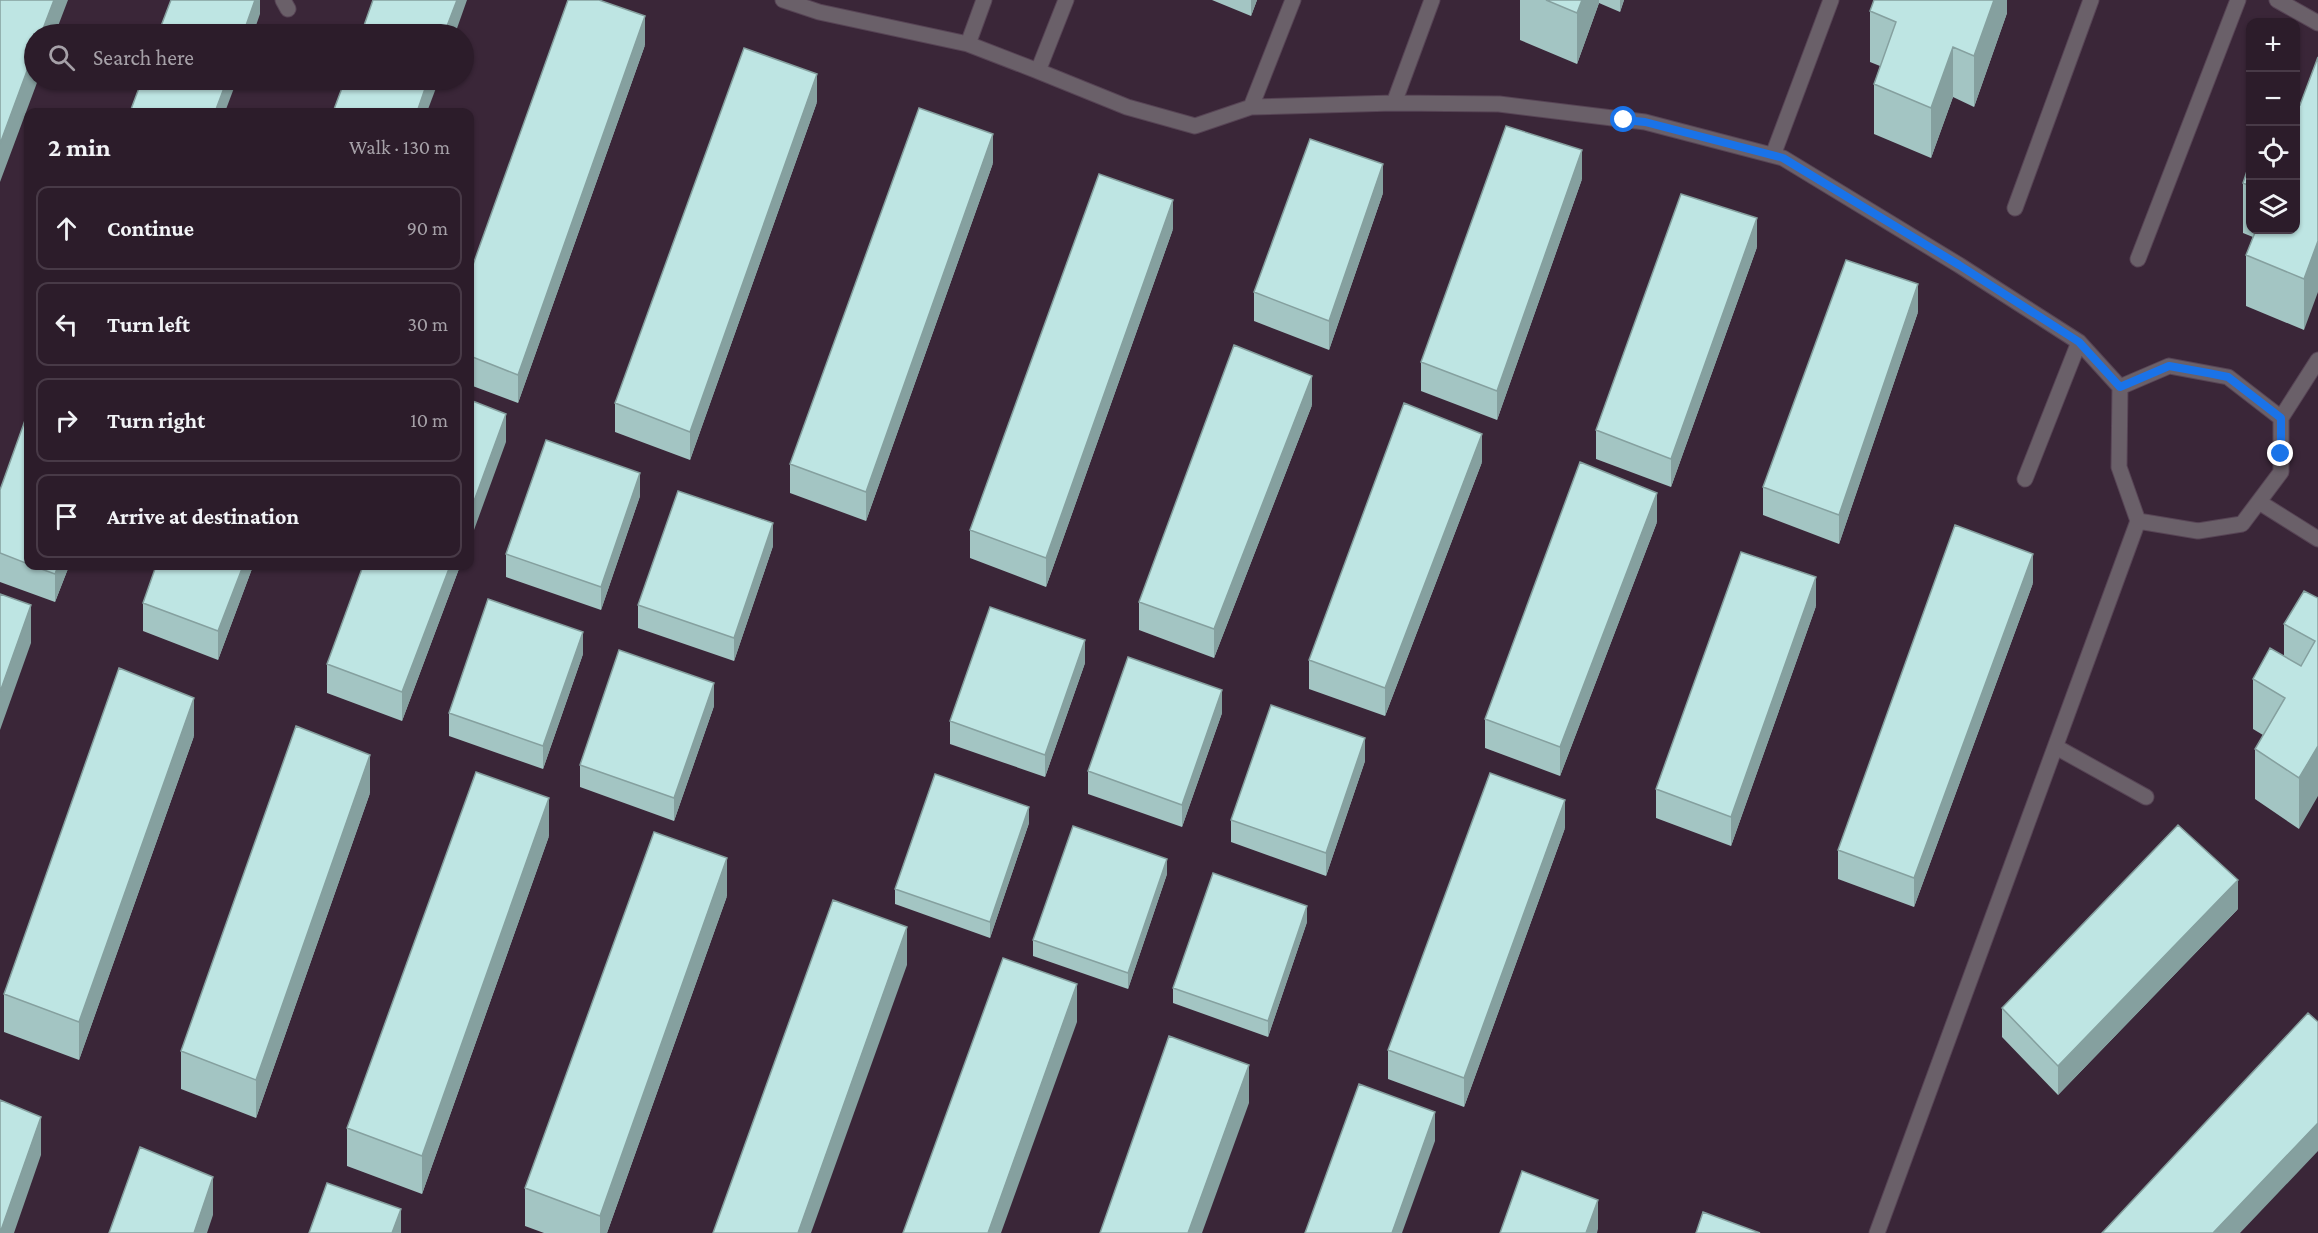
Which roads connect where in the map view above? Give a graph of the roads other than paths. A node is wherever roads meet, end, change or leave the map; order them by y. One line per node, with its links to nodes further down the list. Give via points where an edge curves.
1 (783, 0): 11 (street, via 819,12)
2 (984, 0): 11 (street)
3 (1066, 0): 12 (street)
4 (1293, 0): 14 (street)
5 (1432, 0): 13 (street)
6 (1831, 0): 15 (street)
7 (2091, 0): 16 (street)
8 (2238, 0): 17 (street)
9 (2277, 0): 10 (street)
10 (2318, 23)
11 (968, 44): 12 (street)
12 (1038, 71): 14 (street, via 1127,106 1195,126)
13 (1394, 103): 14 (street); 15 (street, via 1499,104 1645,122)
14 (1251, 107)
15 (1773, 155): 18 (street)
16 (2015, 208)
17 (2138, 259)
18 (2079, 342): 20 (street); 22 (street)
19 (2318, 360): 21 (street)
20 (2120, 387): 21 (street, via 2169,366 2208,373 2228,377); 24 (street, via 2119,467)
21 (2281, 418): 23 (street, via 2281,472)
22 (2025, 479)
23 (2259, 502): 24 (street, via 2242,524 2198,531); 25 (street)
24 (2138, 521): 26 (street)
25 (2318, 539)
26 (2056, 747): 27 (street); 28 (street)
27 (2146, 797)
28 (1877, 1233)

